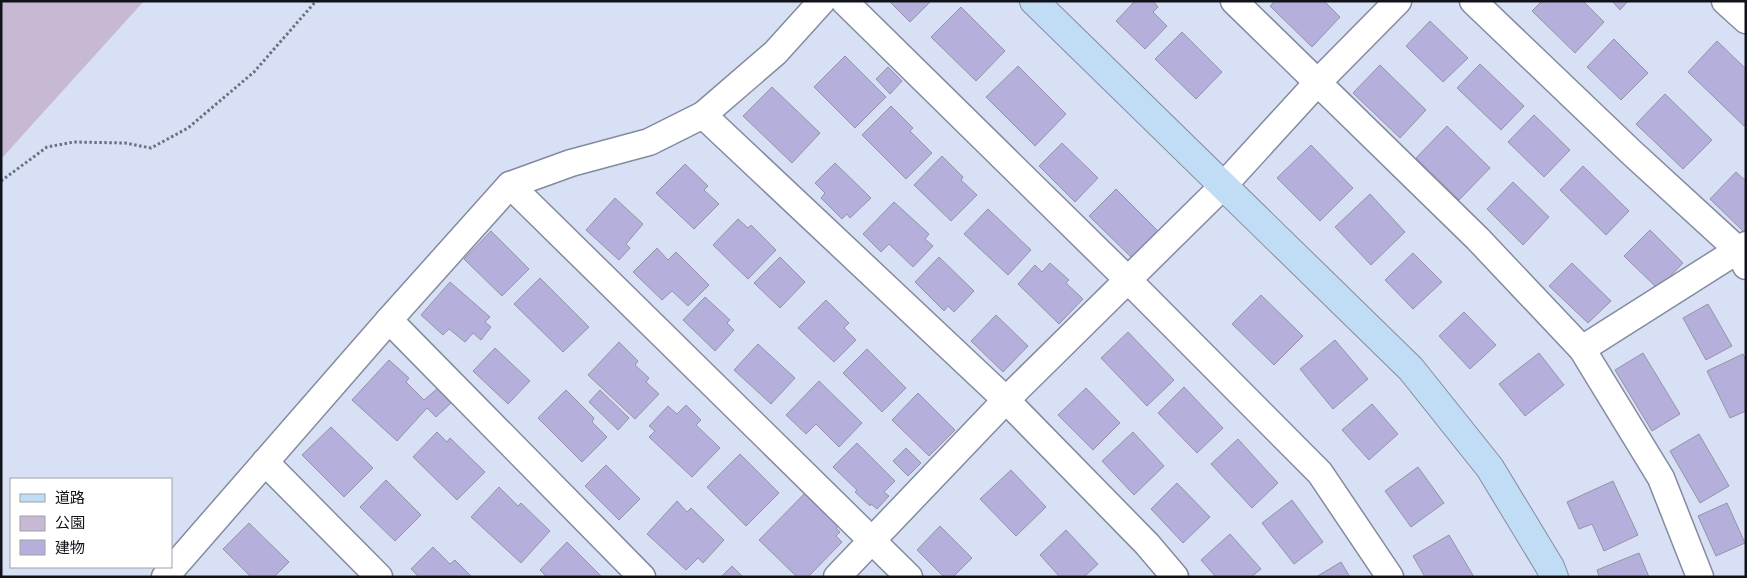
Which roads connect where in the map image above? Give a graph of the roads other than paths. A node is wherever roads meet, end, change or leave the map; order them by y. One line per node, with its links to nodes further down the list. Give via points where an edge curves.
1 (822, 1): 10 (street, via 775,53)
2 (844, 1): 14 (street)
3 (1034, 1): 12 (street)
4 (1234, 1): 9 (street)
5 (1398, 1): 9 (street)
6 (1473, 1): 13 (street, via 1631,152)
7 (1725, 1): 8 (street)
8 (1746, 20)
9 (1318, 82): 12 (street); 16 (street, via 1478,239)
10 (703, 115): 11 (street, via 649,142 571,163); 17 (street)
11 (510, 185): 15 (street); 19 (street)
12 (1223, 186): 14 (street); 27 (street, via 1411,369 1490,468)
13 (1743, 253): 16 (street)
14 (1128, 280): 17 (street); 26 (street, via 1320,473)
15 (389, 320): 18 (street); 22 (street)
16 (1582, 349): 28 (street, via 1661,478)
17 (1006, 400): 19 (street); 25 (street)
18 (265, 462): 20 (street); 21 (street)
19 (872, 541): 23 (street); 24 (street)
20 (165, 577)
21 (379, 577)
22 (642, 577)
23 (837, 577)
24 (909, 577)
25 (1176, 577)
26 (1390, 577)
27 (1554, 577)
28 (1700, 577)

